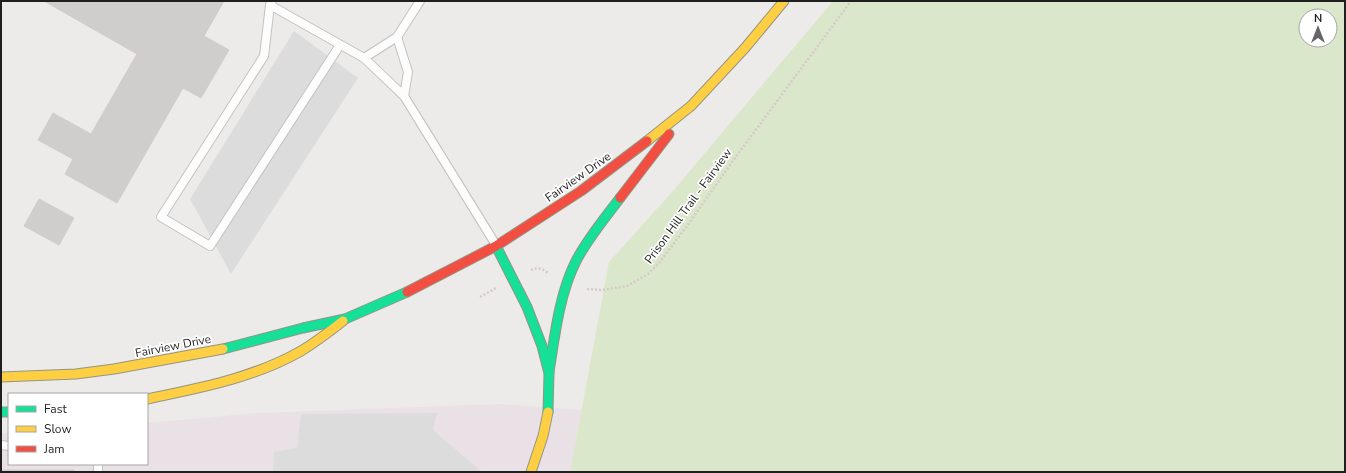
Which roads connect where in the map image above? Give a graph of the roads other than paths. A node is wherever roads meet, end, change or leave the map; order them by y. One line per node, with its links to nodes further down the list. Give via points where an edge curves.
1 (420, 1): 4 (lane)
2 (784, 1): 8 (main road, Fairview Drive, via 745,48)
3 (271, 3): 5 (lane); 5 (lane, via 264,56 161,217 210,246)
4 (397, 37): 6 (lane); 7 (lane, via 408,72)
5 (340, 45): 6 (lane)
6 (364, 58): 7 (lane)
7 (404, 96): 9 (lane)
8 (690, 106): 9 (main road, Fairview Drive, via 637,150); 11 (main road, via 599,225 576,261 558,317)
9 (496, 246): 10 (main road, Fairview Drive, via 430,283); 11 (main road, via 536,330)
10 (345, 319): 12 (main road, Fairview Drive, via 219,350 132,366 76,374); 13 (main road, Fairview Drive, via 328,334 288,358 216,383)
11 (549, 372): 14 (main road, via 546,422)
12 (1, 377)
13 (148, 399)
14 (531, 472)

